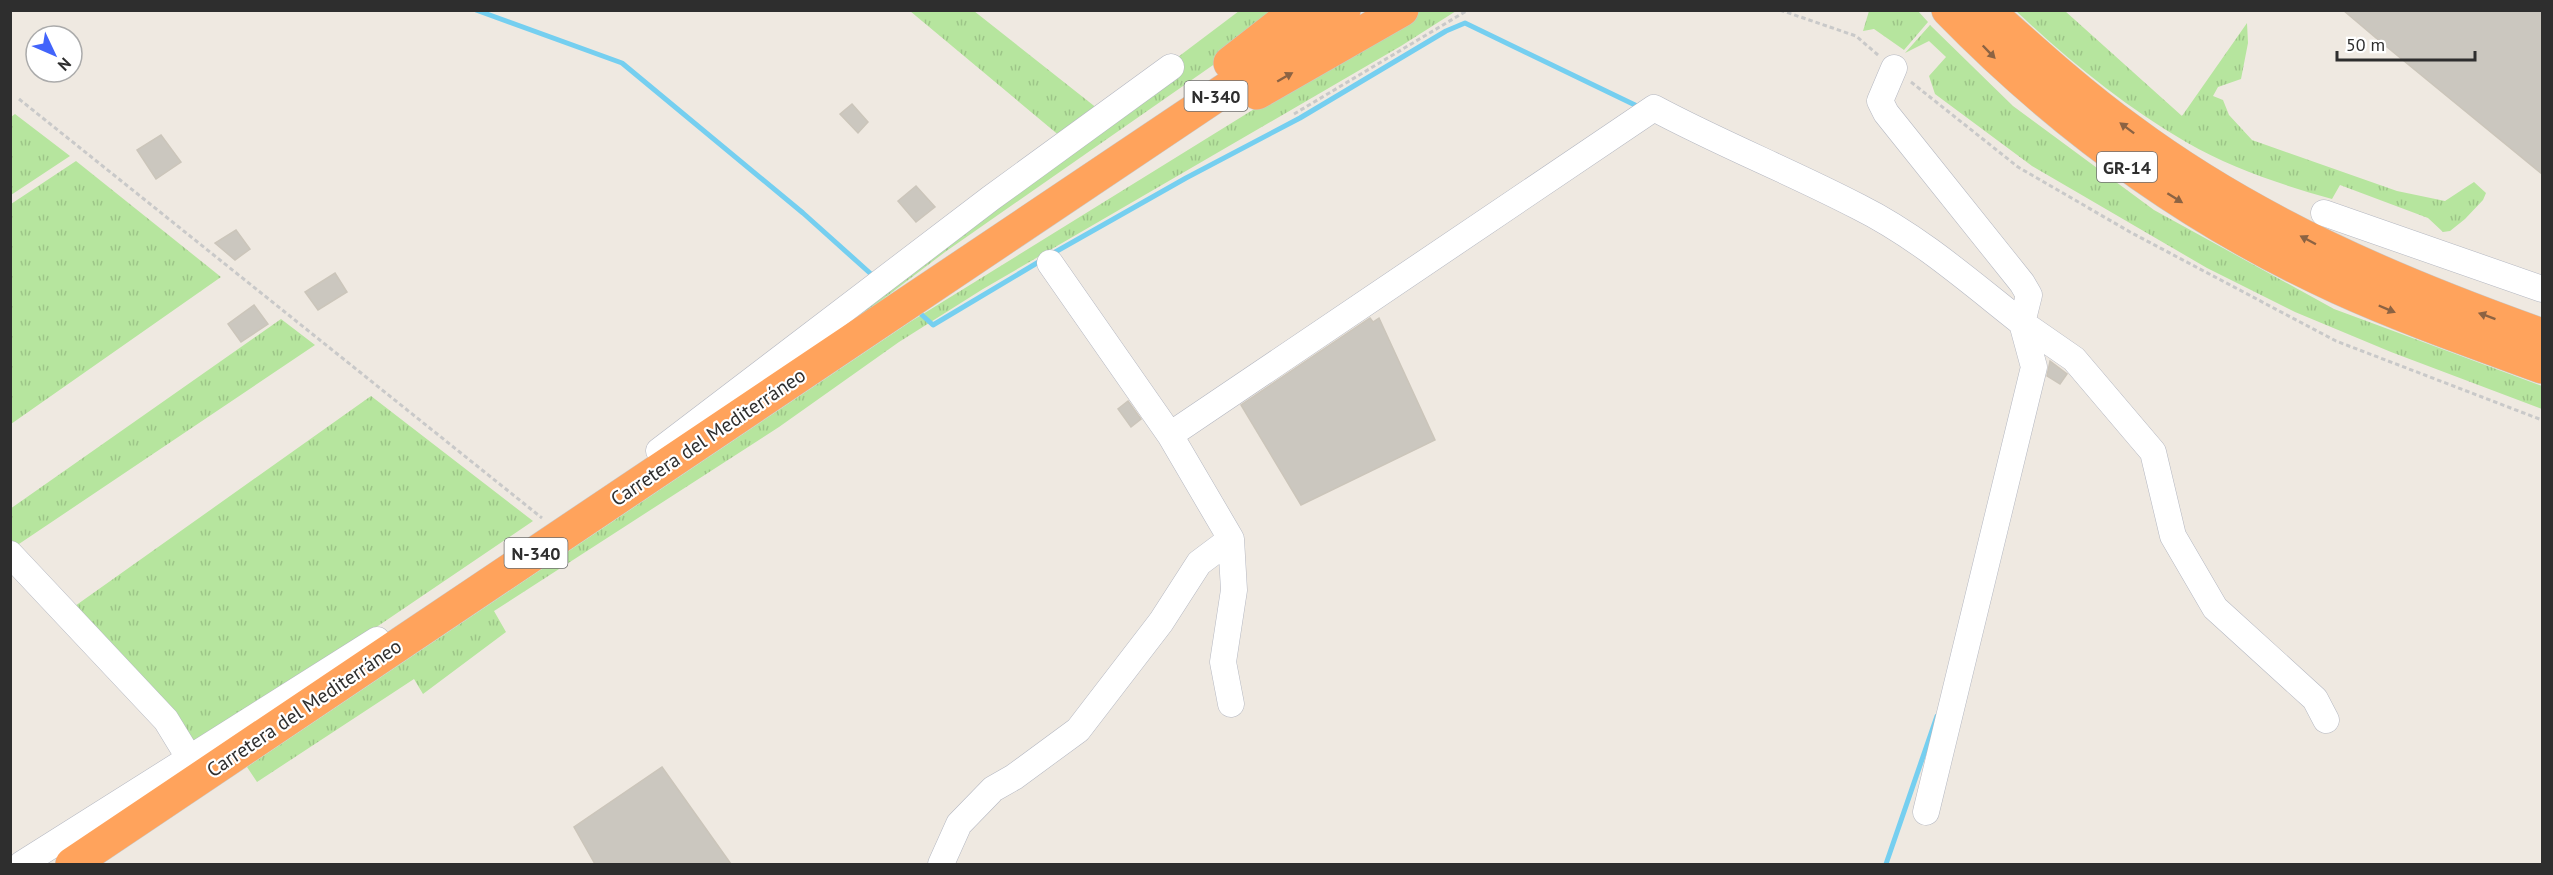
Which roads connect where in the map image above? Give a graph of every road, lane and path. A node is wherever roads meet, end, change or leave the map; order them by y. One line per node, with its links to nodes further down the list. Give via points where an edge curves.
1 (1298, 10): 12 (highway, via 1155,120)
2 (1344, 10): 12 (highway, Carretera del Mediterráneo / N-340)
3 (1402, 10): 14 (highway, one-way to 3, via 1076,209 1204,124)
4 (1468, 10): 11 (path)
5 (1780, 10): 9 (path, via 1856,36)
6 (1948, 10): 19 (highway, GR-14, one-way to 19, via 2002,66 2055,112 2134,172 2194,210 2272,256 2341,289)
7 (1988, 10): 18 (highway, GR-14, one-way to 7, via 2387,276 2254,212 2130,131 2070,84)
8 (1171, 67): 22 (lane, via 991,198 688,430)
9 (1894, 68): 17 (lane, via 1880,101 1886,113 2029,295); 20 (path, via 2018,167 2130,232 2336,341)
10 (19, 99): 22 (path, via 539,514)
11 (1294, 114)
12 (1089, 182): 14 (highway, Carretera del Mediterráneo / N-340)
13 (2324, 213): 16 (lane)
14 (999, 242): 27 (highway, Carretera del Mediterráneo / N-340)
15 (1050, 263): 21 (lane)
16 (2542, 289)
17 (2022, 323): 21 (lane, via 1929,250 1861,207 1654,108); 26 (lane, via 2074,359 2153,452 2173,536 2215,608 2315,699); 28 (lane, via 2034,367)
18 (2542, 335)
19 (2542, 367)
20 (2542, 420)
21 (1170, 435): 23 (lane)
22 (547, 525): 27 (lane)
23 (1231, 539): 25 (lane, via 1234,590 1223,662); 31 (lane, via 1199,563 1161,622 1078,730 993,789 959,824)
24 (10, 554): 27 (lane, via 166,720)
25 (1231, 704)
26 (2326, 720)
27 (195, 768): 29 (lane); 30 (highway, Carretera del Mediterráneo / N-340)
28 (1926, 812)
29 (22, 864)
30 (72, 864)
31 (941, 864)

